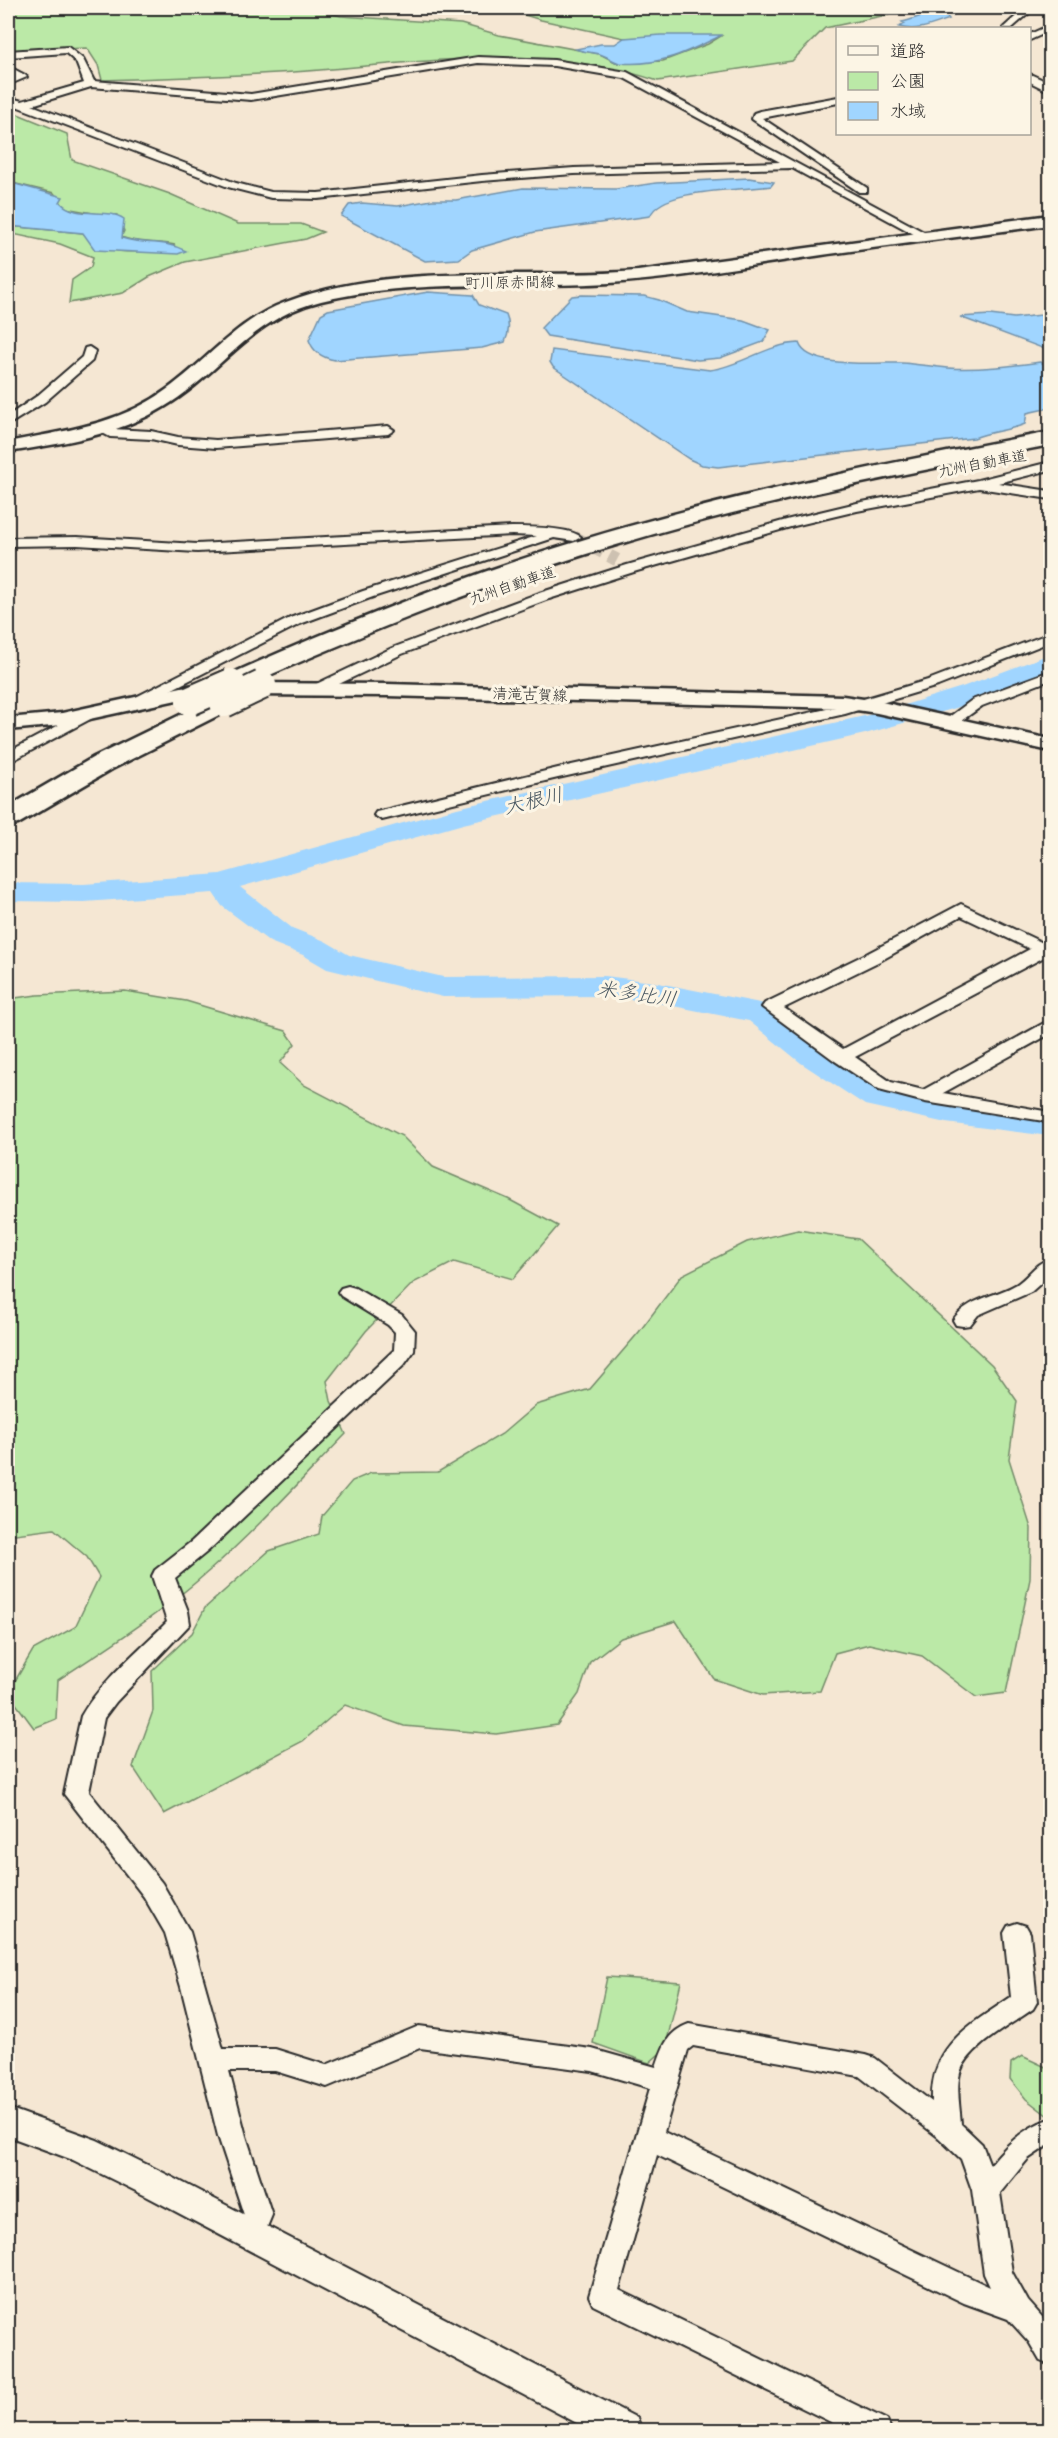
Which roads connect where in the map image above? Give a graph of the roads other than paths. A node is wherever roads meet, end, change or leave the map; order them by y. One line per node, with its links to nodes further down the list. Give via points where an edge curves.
1 (1030, 8): 2 (street)
2 (1008, 27)
3 (1050, 28): 4 (street)
4 (1031, 36)
5 (8, 54): 9 (street, via 68,50 80,61)
6 (8, 69): 8 (street, via 22,77)
7 (1031, 79): 10 (street)
8 (8, 82)
9 (90, 84): 13 (street); 14 (street, via 251,97 478,60 554,63 627,75)
10 (1050, 88)
11 (8, 100): 13 (street)
12 (836, 100): 15 (street, via 764,113 757,120 894,213)
13 (21, 105): 14 (street, via 232,186 280,196 318,196 574,171)
14 (795, 165): 15 (street)
15 (888, 215): 17 (street)
16 (1050, 220): 17 (main road, 町川原赤間線)
17 (927, 237): 20 (main road, 町川原赤間線, via 646,275 398,285 323,296 262,320 169,397 141,413)
18 (89, 351): 19 (street, via 88,358 48,393)
19 (8, 421)
20 (99, 428): 21 (street, via 110,433 216,444); 23 (main road, 町川原赤間線)
21 (388, 429)
22 (1050, 438): 36 (highway, 九州自動車道, via 793,492 546,560 442,595 304,650)
23 (8, 447)
24 (1050, 449): 36 (highway, 九州自動車道, bridge, via 782,506 654,540 467,600 262,685)
25 (1050, 466): 26 (street)
26 (978, 484): 27 (street); 32 (street, via 801,520)
27 (1050, 495)
28 (559, 534): 29 (street); 30 (street, via 466,533 197,548 77,541); 37 (street, via 455,565 295,621)
29 (574, 537)
30 (8, 542)
31 (617, 560): 32 (street)
32 (632, 567): 35 (street, via 397,651)
33 (1050, 637): 38 (street)
34 (1050, 675): 40 (street, via 977,703)
35 (315, 690): 37 (main road, 清滝古賀線, via 220,690); 38 (main road, 清滝古賀線, via 821,700)
36 (227, 693): 44 (highway, 九州自動車道, bridge, via 190,701); 46 (highway, 九州自動車道)
37 (141, 700): 39 (main road, 清滝古賀線)
38 (868, 705): 40 (main road, 清滝古賀線); 45 (street)
39 (93, 712): 41 (main road, 清滝古賀線); 43 (street)
40 (950, 723): 42 (main road, 清滝古賀線)
41 (8, 724)
42 (1050, 745)
43 (8, 758)
44 (8, 798)
45 (382, 815)
46 (8, 818)
47 (1048, 948): 49 (street); 49 (street, via 961,909 771,1007)
48 (1050, 1027): 50 (street)
49 (841, 1057): 50 (street, via 885,1086)
50 (925, 1096): 51 (street)
51 (1050, 1117)
52 (1050, 1265): 54 (street, via 1024,1288 971,1311)
53 (348, 1292): 56 (street, via 395,1320 405,1331 404,1351 200,1546 163,1576 178,1611 179,1624 93,1716 76,1794 153,1890 177,1932)
54 (963, 1320)
55 (1017, 1933): 59 (street, via 1024,2002 955,2056 946,2075)
56 (212, 2060): 57 (street, via 275,2060 327,2076 419,2037 592,2060); 63 (street, via 258,2215)
57 (665, 2081): 59 (street, via 677,2044 689,2035 866,2066); 61 (street)
58 (8, 2122): 63 (street, via 85,2150)
59 (948, 2129): 62 (street, via 972,2152)
60 (1050, 2132): 62 (street, via 1018,2151)
61 (647, 2137): 64 (street, via 974,2294); 67 (street, via 603,2296)
62 (986, 2190): 64 (street, via 998,2274)
63 (250, 2235): 66 (street)
64 (1018, 2310): 65 (street)
65 (1050, 2352)
66 (624, 2430)
67 (876, 2430)

